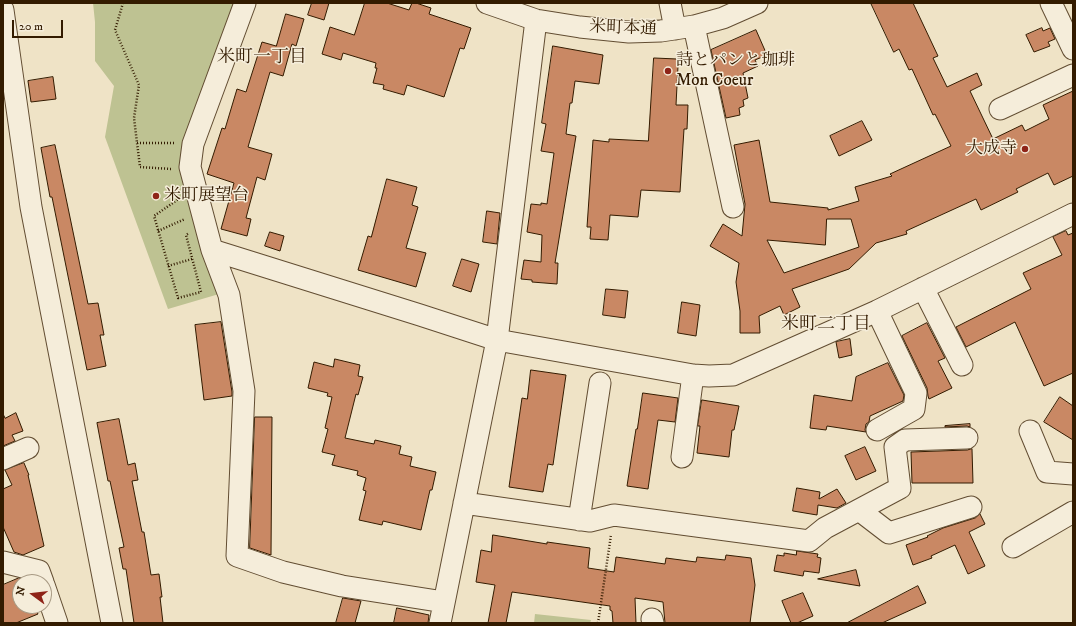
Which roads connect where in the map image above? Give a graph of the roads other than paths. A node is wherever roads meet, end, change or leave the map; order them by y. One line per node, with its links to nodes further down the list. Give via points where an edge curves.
1 (245, 3): 14 (street, via 193,144 190,167)
2 (487, 3): 7 (street, 米町本通)
3 (670, 3): 8 (street)
4 (1051, 3): 9 (street)
5 (750, 4): 8 (street, 米町本通, via 723,18)
6 (3, 10): 39 (street, via 32,207)
7 (536, 20): 8 (street, 米町本通, via 629,32); 17 (street)
8 (685, 28): 12 (street)
9 (1073, 49)
10 (1073, 75): 11 (street)
11 (1000, 109)
12 (733, 207)
13 (1073, 214): 15 (street)
14 (212, 250): 17 (street); 36 (street, via 229,295 244,390 237,556 283,572 342,586)
15 (923, 288): 16 (street); 18 (street)
16 (877, 311): 19 (street, via 733,375); 21 (street, via 916,393 914,409)
17 (497, 340): 19 (street); 28 (street)
18 (962, 365)
19 (693, 375): 25 (street)
20 (600, 383): 32 (street)
21 (877, 430)
22 (1030, 431): 27 (street, via 1047,472)
23 (967, 438): 30 (street, via 905,440 895,447 900,488)
24 (28, 448): 26 (street)
25 (682, 457)
26 (3, 459)
27 (1073, 474)
28 (464, 503): 32 (street); 36 (street)
29 (971, 507): 30 (street, via 889,533)
30 (860, 510): 32 (street, via 825,528 809,542 614,515 590,521)
31 (1073, 512): 33 (street)
32 (579, 520)
33 (1013, 547)
34 (3, 562): 35 (street, via 39,571)
35 (40, 574)
36 (444, 602): 40 (street)
37 (52, 608): 38 (street)
38 (57, 623)
39 (112, 623)
40 (440, 623)

